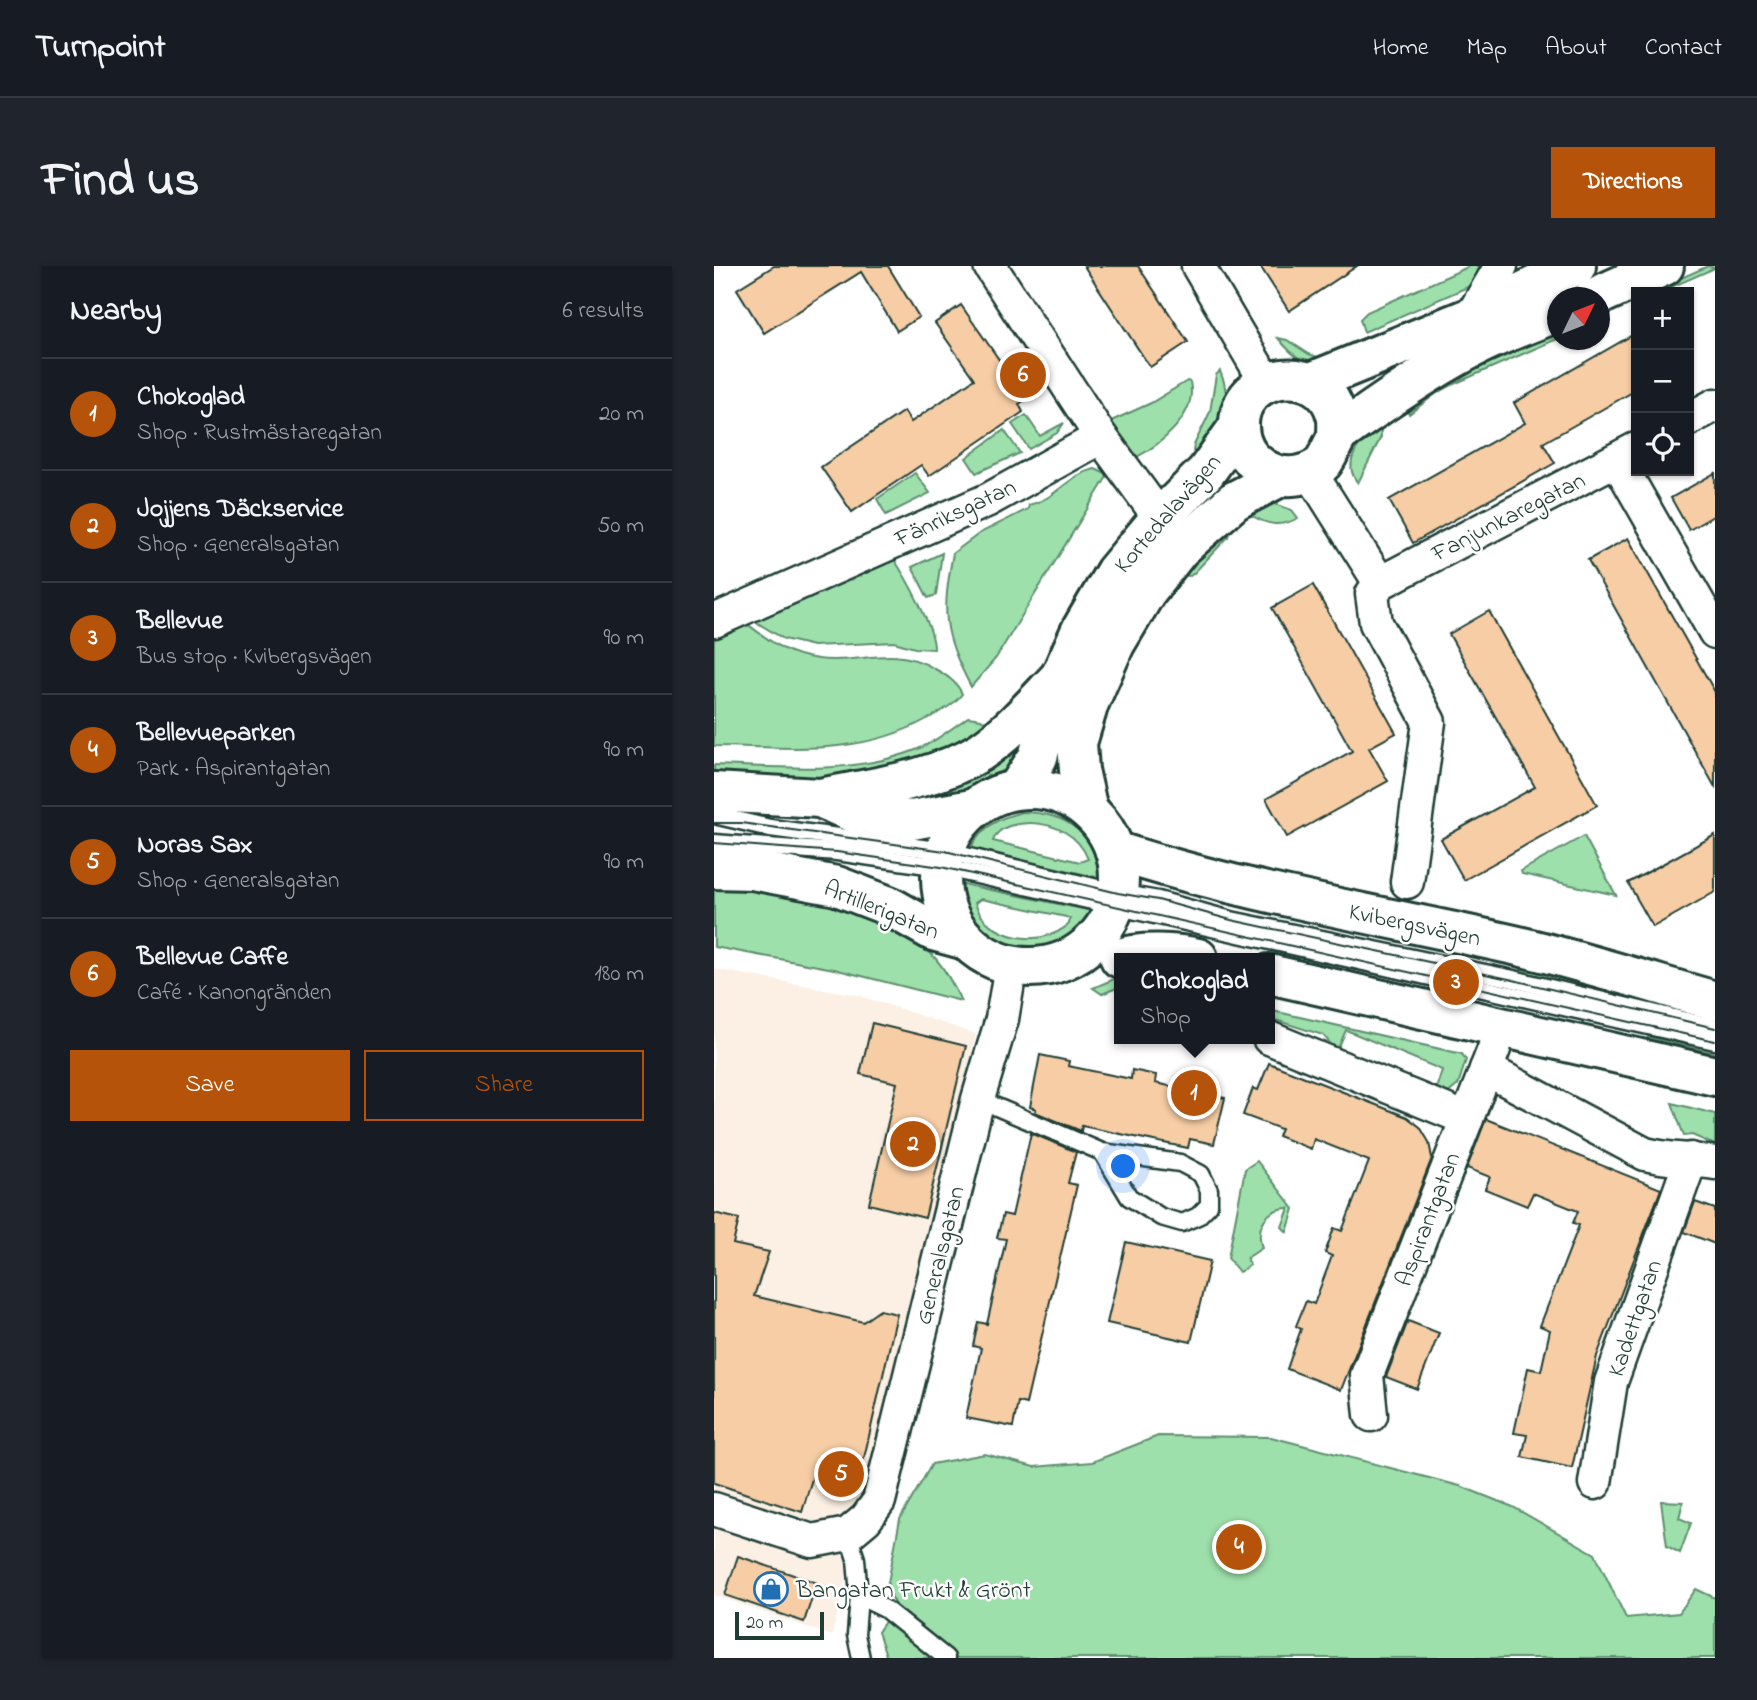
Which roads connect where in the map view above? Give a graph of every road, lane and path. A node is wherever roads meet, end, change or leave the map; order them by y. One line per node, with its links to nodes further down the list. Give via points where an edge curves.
1 (990, 266): 15 (street)
2 (1198, 266): 9 (street)
3 (1501, 266): 7 (street)
4 (1576, 266): 7 (main road)
5 (1664, 266): 6 (main road)
6 (1610, 290)
7 (1471, 317): 10 (main road)
8 (1547, 317): 14 (main road, Kortedalavägen, via 1466,351)
9 (1266, 382): 10 (main road, via 1296,377); 13 (main road, Kortedalavägen, via 1251,393)
10 (1311, 382): 14 (main road, via 1327,396 1336,415)
11 (1715, 405): 12 (street)
12 (1694, 416)
13 (1239, 426): 17 (main road, Kortedalavägen, via 1251,459 1265,470); 18 (main road, Kortedalavägen, via 1206,472)
14 (1337, 436): 17 (main road, Kortedalavägen, via 1325,461)
15 (1101, 437): 18 (street); 20 (street, Fänriksgatan, via 988,500)
16 (1627, 454): 19 (street, Fanjunkaregatan); 21 (street)
17 (1296, 474): 19 (street); 27 (main road, Kortedalavägen, via 1234,501 1180,549 1146,592 1115,645 1077,743)
18 (1160, 517): 22 (main road, Kortedalavägen, via 1115,572)
19 (1380, 583): 33 (street, via 1372,594 1376,623 1429,722)
20 (714, 621)
21 (1715, 632)
22 (1060, 677): 23 (main road, Kortedalavägen, via 1038,757); 25 (main road, Kortedalavägen, via 1007,731 979,752 904,781)
23 (1017, 789): 26 (main road); 27 (main road, via 1054,792)
24 (714, 792): 25 (main road)
25 (820, 798): 26 (main road, via 851,812 912,820)
26 (972, 809): 31 (main road, via 954,830)
27 (1087, 810): 30 (main road, via 1107,832)
28 (714, 815): 31 (lane)
29 (714, 843): 31 (lane)
30 (1115, 850): 34 (main road, via 1119,871); 40 (main road, Kvibergsvägen, via 1260,891 1517,946)
31 (943, 859): 34 (lane); 35 (main road, Artillerigatan, via 945,907)
32 (714, 869): 35 (main road, Artillerigatan, via 752,870 837,886 888,906 933,931)
33 (1407, 882)
34 (1116, 900): 37 (main road, Artillerigatan, via 1095,939); 42 (lane, via 1158,900); 44 (lane)
35 (966, 940): 38 (main road, Artillerigatan, via 986,956)
36 (1114, 960): 37 (main road, via 1083,969)
37 (1053, 964): 38 (main road, Artillerigatan)
38 (1011, 965): 47 (street, Generalsgatan, via 1002,1019)
39 (1275, 975): 41 (main road)
40 (1715, 1000)
41 (1500, 1026): 45 (street, Aspirantgatan); 46 (main road)
42 (1715, 1028)
43 (1275, 1040): 48 (street)
44 (1715, 1041)
45 (1486, 1069): 48 (street, Aspirantgatan); 50 (street, via 1645,1154)
46 (1715, 1076)
47 (978, 1099): 49 (lane); 54 (street, Generalsgatan, via 879,1501)
48 (1466, 1119): 51 (street, Aspirantgatan, via 1367,1376)
49 (1102, 1152): 49 (lane, via 1180,1163 1201,1174 1209,1190 1209,1205 1182,1223 1161,1217 1129,1197)
50 (1703, 1161): 52 (street, Kadettgatan, via 1611,1382)
51 (1370, 1415)
52 (1595, 1483)
53 (714, 1509): 54 (street, via 812,1541)
54 (848, 1534): 55 (lane, via 856,1559)
55 (859, 1596): 56 (lane, via 856,1635); 57 (lane, via 885,1609)
56 (862, 1658)
57 (946, 1658)

